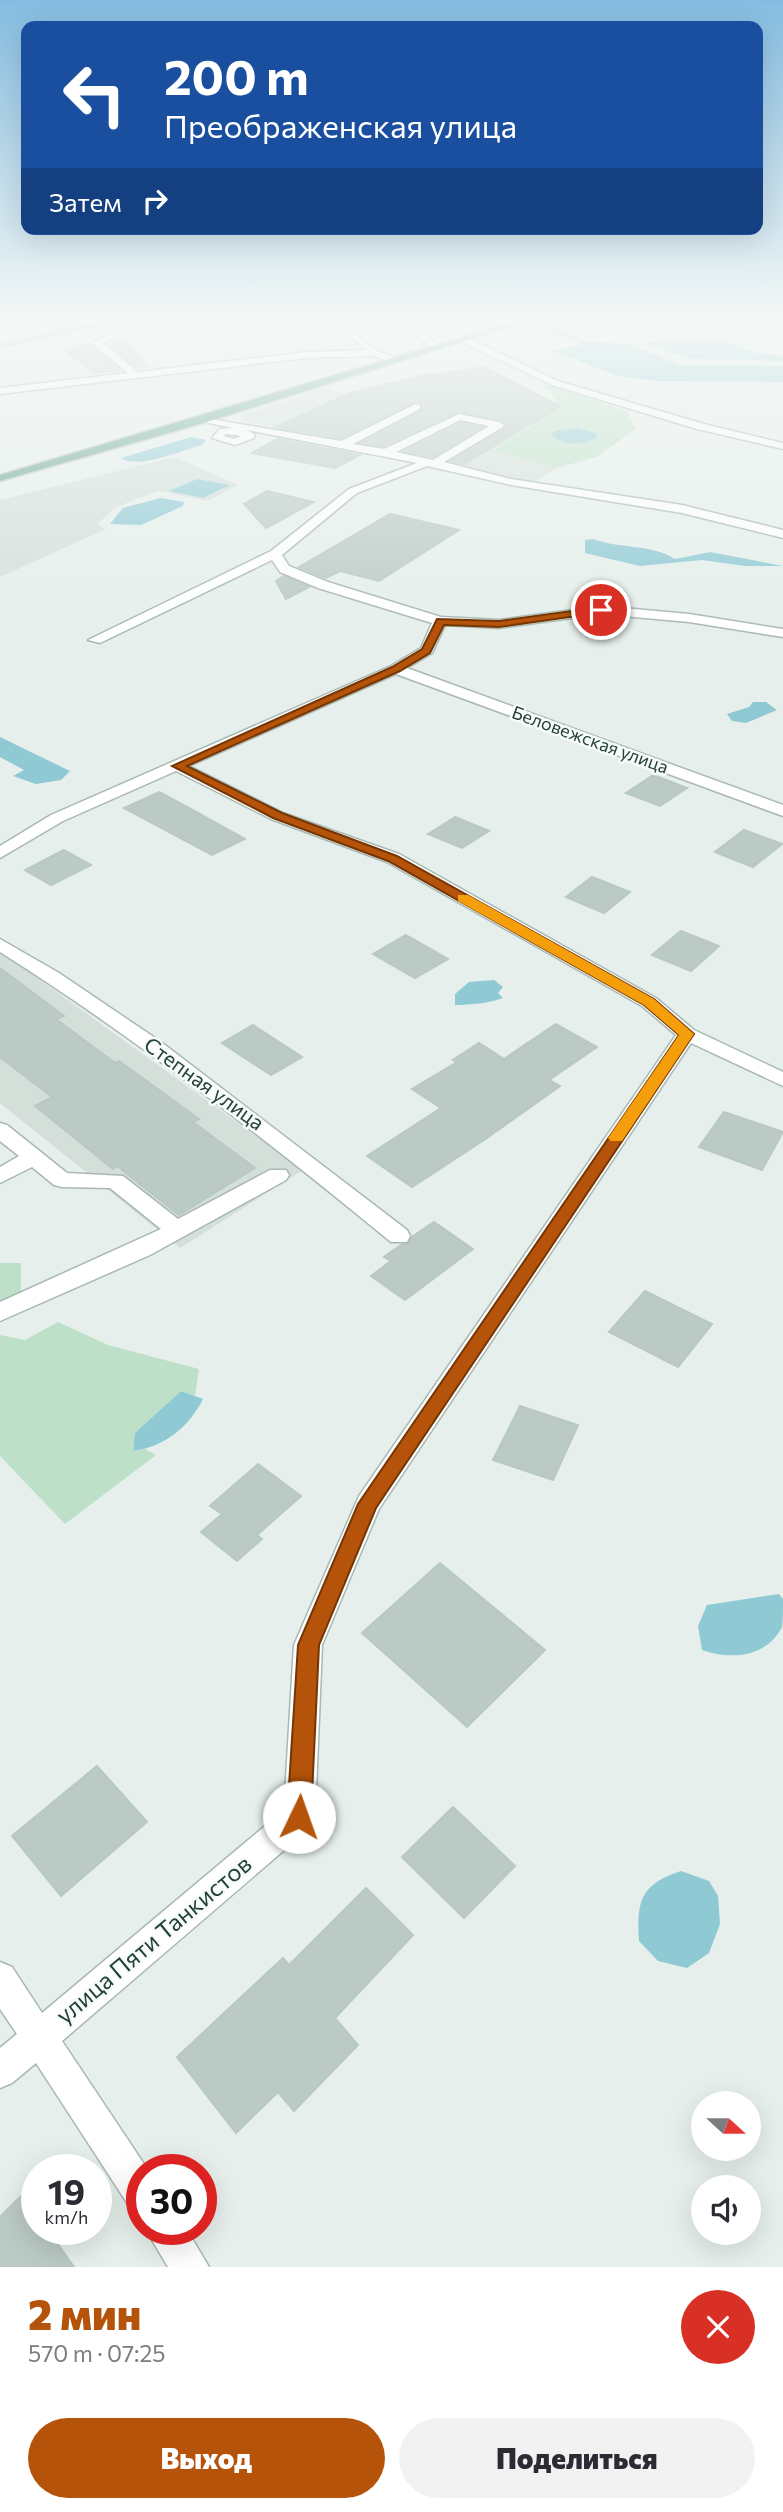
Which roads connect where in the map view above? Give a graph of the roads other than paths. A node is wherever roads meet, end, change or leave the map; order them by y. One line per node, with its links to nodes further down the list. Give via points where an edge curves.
1 (180, 428): 11 (main road)
2 (241, 428): 7 (street)
3 (376, 428): 7 (street)
4 (438, 428): 9 (street)
5 (494, 428): 10 (street)
6 (704, 428): 8 (street)
7 (342, 445): 9 (street)
8 (783, 446)
9 (385, 453): 10 (street)
10 (429, 464): 12 (street, via 682,509); 13 (street, via 353,491)
11 (0, 478)
12 (783, 534)
13 (275, 554): 14 (street, via 284,569 323,585); 16 (street)
14 (440, 621): 15 (street, via 499,624 601,610); 17 (street, via 427,650)
15 (783, 633)
16 (95, 640)
17 (396, 669): 18 (street); 19 (street, Беловежская улица)
18 (178, 766): 20 (street, via 57,818); 22 (street, via 277,816 393,858 649,1002)
19 (783, 811)
20 (0, 853)
21 (0, 944): 29 (street, Степная улица, via 53,976 253,1118)
22 (687, 1034): 23 (street); 32 (street, улица Пяти Танкистов, via 368,1504 308,1645 299,1817)
23 (783, 1080)
24 (0, 1130): 25 (street)
25 (32, 1158): 27 (street); 28 (street, via 62,1180 115,1181)
26 (278, 1175): 28 (street)
27 (0, 1176)
28 (177, 1230): 30 (street)
29 (399, 1236)
30 (0, 1312)
31 (0, 1979): 32 (street)
32 (40, 2037): 33 (street, улица Пяти Танкистов); 34 (street)
33 (0, 2071)
34 (126, 2169)
35 (175, 2245): 36 (street)
36 (190, 2267)

